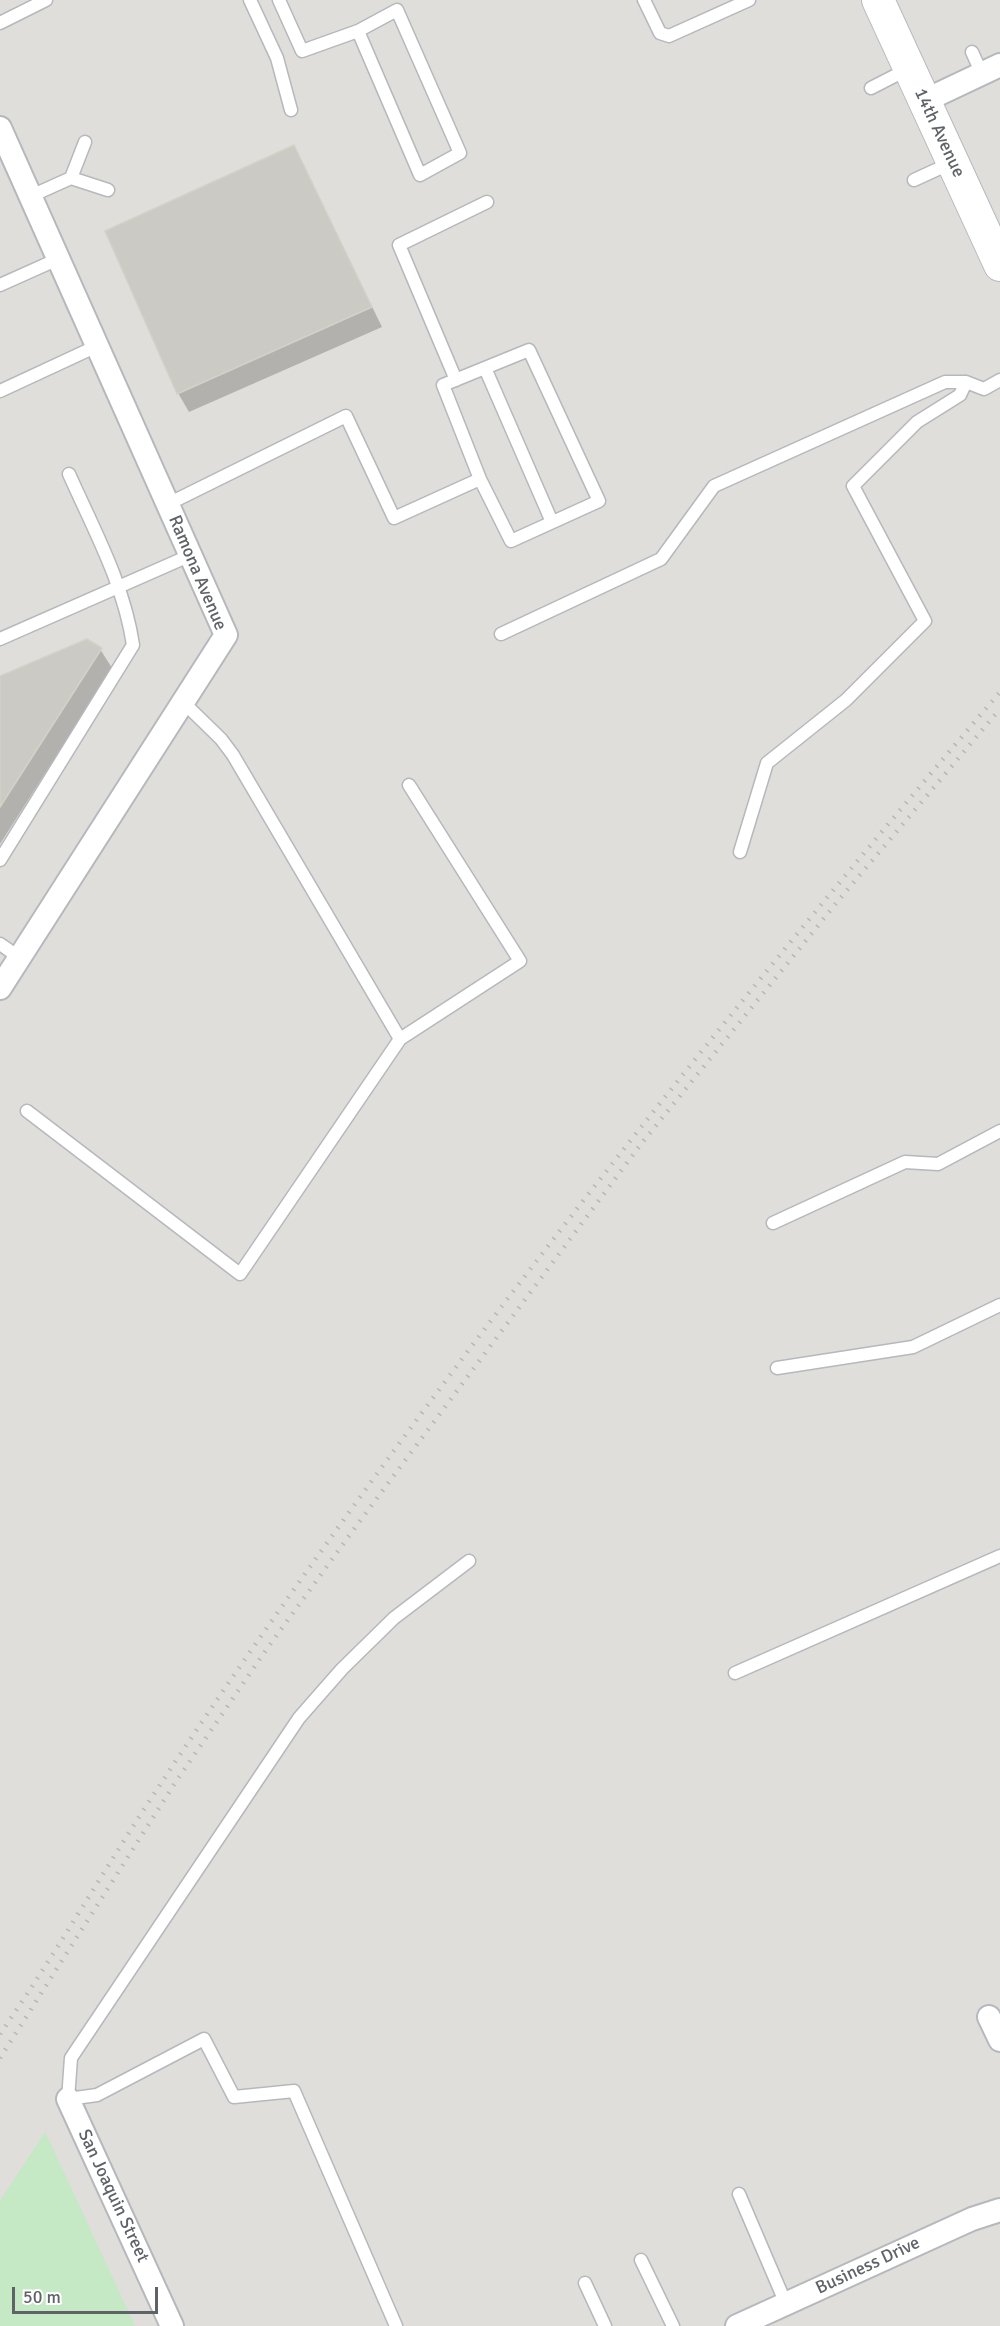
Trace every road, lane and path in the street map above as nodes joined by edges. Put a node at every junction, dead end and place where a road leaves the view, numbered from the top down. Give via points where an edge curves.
1 (46, 0) edge
2 (250, 0) edge
3 (279, 0) edge
4 (644, 0) edge
5 (749, 0) edge
6 (878, 0) edge
7 (0, 23) edge
8 (358, 31) junction
9 (904, 50) junction
10 (972, 52) dead end
11 (991, 70) edge
12 (871, 88) dead end
13 (924, 101) junction
14 (291, 110) dead end
15 (0, 128) edge
16 (86, 142) dead end
17 (5, 155) edge
18 (952, 162) junction
19 (71, 178) junction
20 (914, 180) dead end
21 (108, 190) dead end
22 (31, 196) junction
23 (488, 202) dead end
24 (58, 259) junction
25 (1000, 266) edge
26 (0, 285) edge
27 (98, 346) junction
28 (485, 368) junction
29 (456, 380) junction
30 (1000, 380) edge
31 (966, 381) junction
32 (0, 391) edge
33 (69, 474) dead end
34 (480, 479) junction
35 (168, 504) junction
36 (552, 522) junction
37 (190, 555) junction
38 (120, 586) junction
39 (501, 634) dead end
40 (0, 639) edge
41 (183, 702) junction
42 (409, 785) dead end
43 (740, 852) dead end
44 (0, 860) edge
45 (0, 944) edge
46 (20, 958) junction
47 (0, 988) edge
48 (400, 1039) junction
49 (27, 1111) dead end
50 (1000, 1131) edge
51 (773, 1223) dead end
52 (1000, 1305) edge
53 (777, 1368) dead end
54 (1000, 1556) edge
55 (469, 1561) dead end
56 (735, 1673) dead end
57 (989, 2017) dead end
58 (1000, 2040) edge
59 (68, 2099) junction
60 (739, 2194) dead end
61 (1000, 2210) edge
62 (641, 2260) dead end
63 (585, 2283) dead end
64 (786, 2304) junction
65 (172, 2326) edge
66 (396, 2326) edge
67 (605, 2326) edge
68 (673, 2326) edge
69 (737, 2326) edge

1 - 7 lane
2 - 14 lane via 277,58
3 - 8 lane via 302,51
4 - 5 lane via 660,33 669,36
6 - 9 main road, 14th Avenue
8 - 8 lane via 420,175 460,153 397,10
9 - 12 lane
9 - 13 main road, 14th Avenue
10 - 11 lane
11 - 13 street
13 - 18 main road, 14th Avenue
15 - 17 street, Ramona Avenue
16 - 19 lane
17 - 22 street, Ramona Avenue
18 - 20 lane
18 - 25 main road, 14th Avenue
19 - 21 lane
19 - 22 lane
22 - 24 street, Ramona Avenue
23 - 29 lane via 399,245
24 - 26 lane
24 - 27 street, Ramona Avenue
27 - 32 lane
27 - 35 street, Ramona Avenue
28 - 29 lane
28 - 36 lane
28 - 36 lane via 529,350 599,501
29 - 34 lane via 443,385
30 - 31 lane via 984,390
31 - 39 lane via 945,382 714,486 661,559
31 - 43 lane via 960,395 917,422 853,486 926,621 846,700 767,763
33 - 38 lane
34 - 35 lane via 394,518 346,416
34 - 36 lane via 512,541
35 - 37 street, Ramona Avenue
37 - 38 lane
37 - 41 street, Ramona Avenue via 226,635
38 - 40 lane
38 - 44 lane via 133,645
41 - 46 street, Ramona Avenue
41 - 48 lane via 233,755
42 - 48 lane via 520,961
45 - 46 lane
46 - 47 street, Ramona Avenue
48 - 49 lane via 240,1274
50 - 51 lane via 938,1164 905,1162
52 - 53 lane via 913,1347
54 - 56 lane
55 - 59 lane via 394,1618 299,1718 71,2058
57 - 58 street
59 - 65 street, San Joaquin Street
59 - 66 lane via 97,2095 204,2040 234,2097 294,2091
60 - 64 lane
61 - 64 street, Business Drive via 972,2219
62 - 68 lane
63 - 67 lane
64 - 69 street, Business Drive

